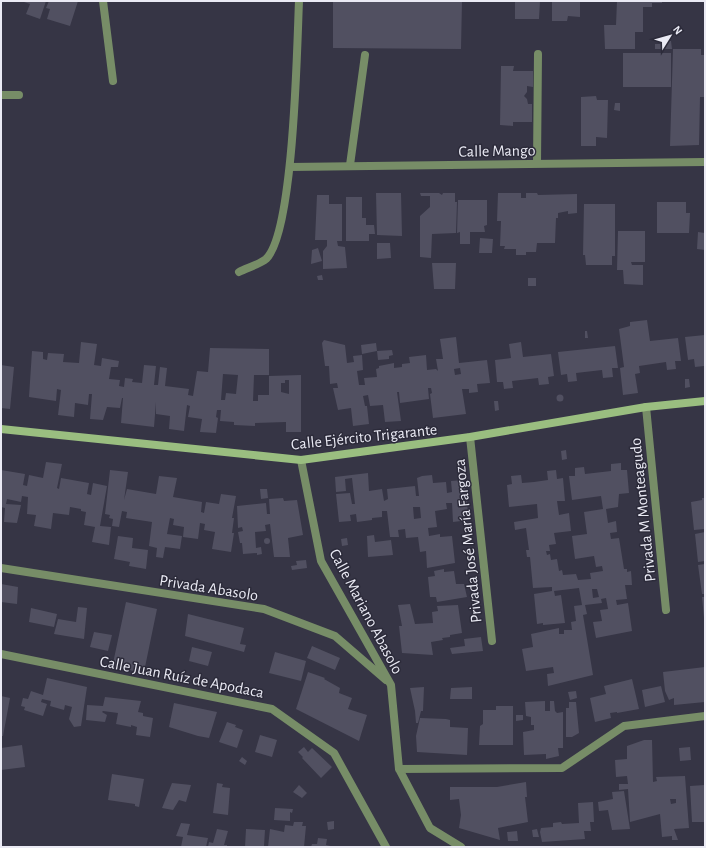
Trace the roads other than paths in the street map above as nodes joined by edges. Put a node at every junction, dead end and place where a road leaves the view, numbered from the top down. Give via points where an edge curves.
1 (103, 1) edge
2 (299, 1) edge
3 (538, 54) dead end
4 (366, 55) dead end
5 (113, 81) dead end
6 (1, 95) edge
7 (19, 95) dead end
8 (705, 162) edge
9 (537, 164) junction
10 (350, 165) junction
11 (290, 167) junction
12 (239, 272) dead end
13 (705, 401) edge
14 (646, 407) junction
15 (1, 429) edge
16 (470, 437) junction
17 (300, 460) junction
18 (1, 568) edge
19 (666, 610) dead end
20 (492, 641) dead end
21 (1, 654) edge
22 (391, 685) junction
23 (705, 716) edge
24 (399, 769) junction
25 (386, 847) edge
26 (461, 847) edge

1 - 5 street
2 - 11 street
3 - 9 street
4 - 10 street
6 - 7 street
8 - 9 street, Calle Mango
9 - 10 street, Calle Mango
10 - 11 street, Calle Mango
11 - 12 street via 276,243 266,259
13 - 14 main road, Calle Ejército Trigarante
14 - 16 main road, Calle Ejército Trigarante
14 - 19 street, Privada M Monteagudo
15 - 17 main road, Calle Ejército Trigarante
16 - 17 main road, Calle Ejército Trigarante
16 - 20 street, Privada José María Fargoza
17 - 22 street, Calle Mariano Abasolo via 321,561
18 - 22 street, Privada Abasolo via 264,609 335,636
21 - 25 street, Calle Juan Ruíz de Apodaca via 272,709 334,753
22 - 24 street, Calle Mariano Abasolo
23 - 24 street via 624,726 562,768
24 - 26 street, Calle Mariano Abasolo via 430,828

